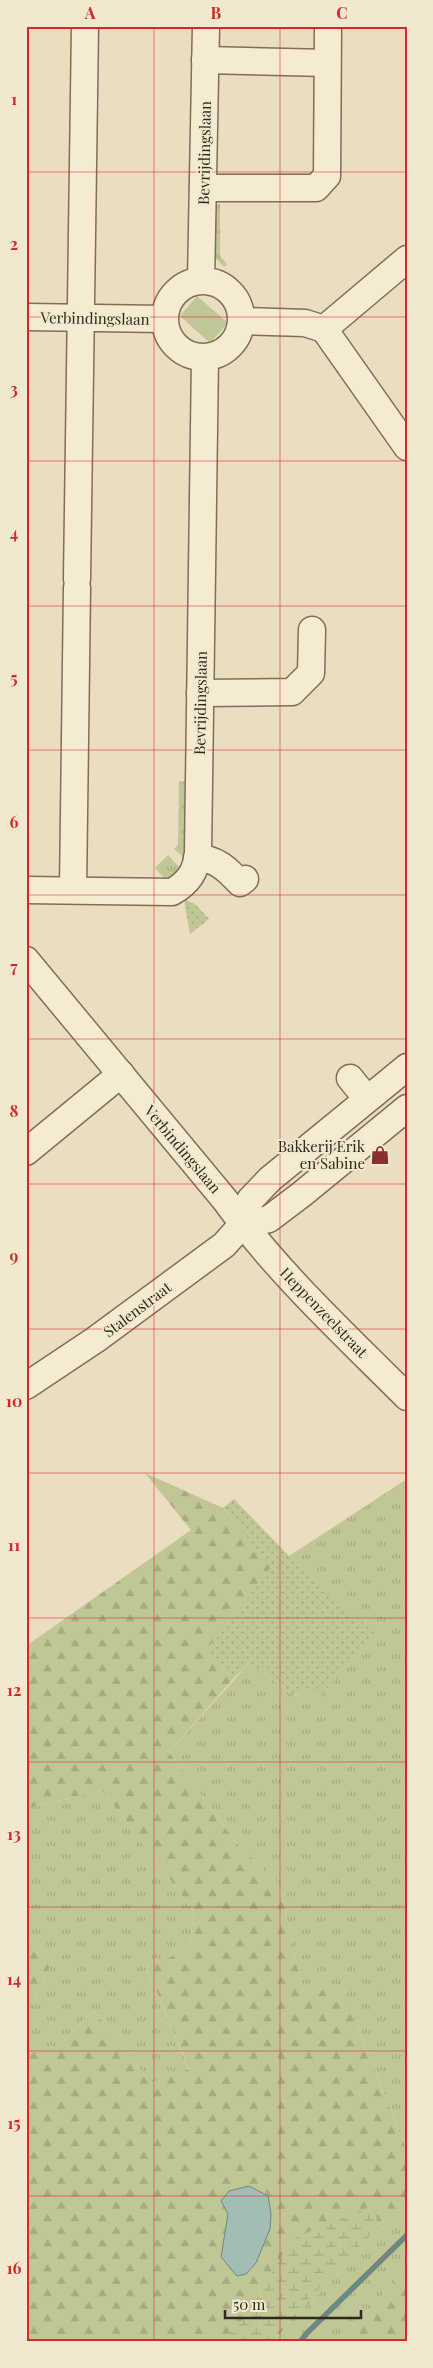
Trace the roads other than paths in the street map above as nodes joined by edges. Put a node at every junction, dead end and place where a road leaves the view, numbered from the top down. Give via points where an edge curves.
1 (85, 26) edge
2 (206, 26) edge
3 (328, 26) edge
4 (206, 60) junction
5 (327, 63) junction
6 (203, 188) junction
7 (407, 259) edge
8 (201, 280) junction
9 (26, 318) edge
10 (80, 318) junction
11 (164, 319) junction
12 (242, 321) junction
13 (324, 329) junction
14 (205, 358) junction
15 (407, 447) edge
16 (312, 630) dead end
17 (200, 693) junction
18 (197, 858) junction
19 (245, 879) dead end
20 (26, 890) edge
21 (73, 890) junction
22 (26, 960) edge
23 (407, 1067) edge
24 (121, 1074) junction
25 (350, 1078) dead end
26 (367, 1099) junction
27 (407, 1108) edge
28 (26, 1152) edge
29 (270, 1178) junction
30 (290, 1202) junction
31 (242, 1225) junction
32 (26, 1386) edge
33 (407, 1398) edge

1 - 10 street
2 - 4 street, Bevrijdingslaan
3 - 5 street
4 - 5 street
4 - 6 street, Bevrijdingslaan
5 - 6 street via 327,176 316,188
6 - 8 street, Bevrijdingslaan
7 - 13 street
8 - 11 street via 175,292 167,305
8 - 12 street via 217,283 231,292 239,306
9 - 10 street, Verbindingslaan
10 - 11 street, Verbindingslaan
10 - 21 street
11 - 14 street via 176,347 189,355
12 - 13 street via 305,323
12 - 14 street via 240,332 226,350
13 - 15 street
14 - 17 street, Bevrijdingslaan
16 - 17 street via 311,673 292,692
17 - 18 street, Bevrijdingslaan
18 - 19 street via 207,858 227,869 240,884
18 - 21 street, Bevrijdingslaan via 185,884 172,892
20 - 21 street, Bevrijdingslaan
22 - 24 street, Verbindingslaan
23 - 26 street, Stalenstraat
24 - 28 street
24 - 31 street, Verbindingslaan
25 - 26 street
26 - 29 street, Stalenstraat via 318,1127
27 - 30 street
29 - 30 street via 276,1196
29 - 31 street, Stalenstraat via 250,1200
30 - 31 street via 269,1219
31 - 32 street, Stalenstraat via 224,1245 95,1340
31 - 33 street, Heppenzeelstraat via 289,1278

